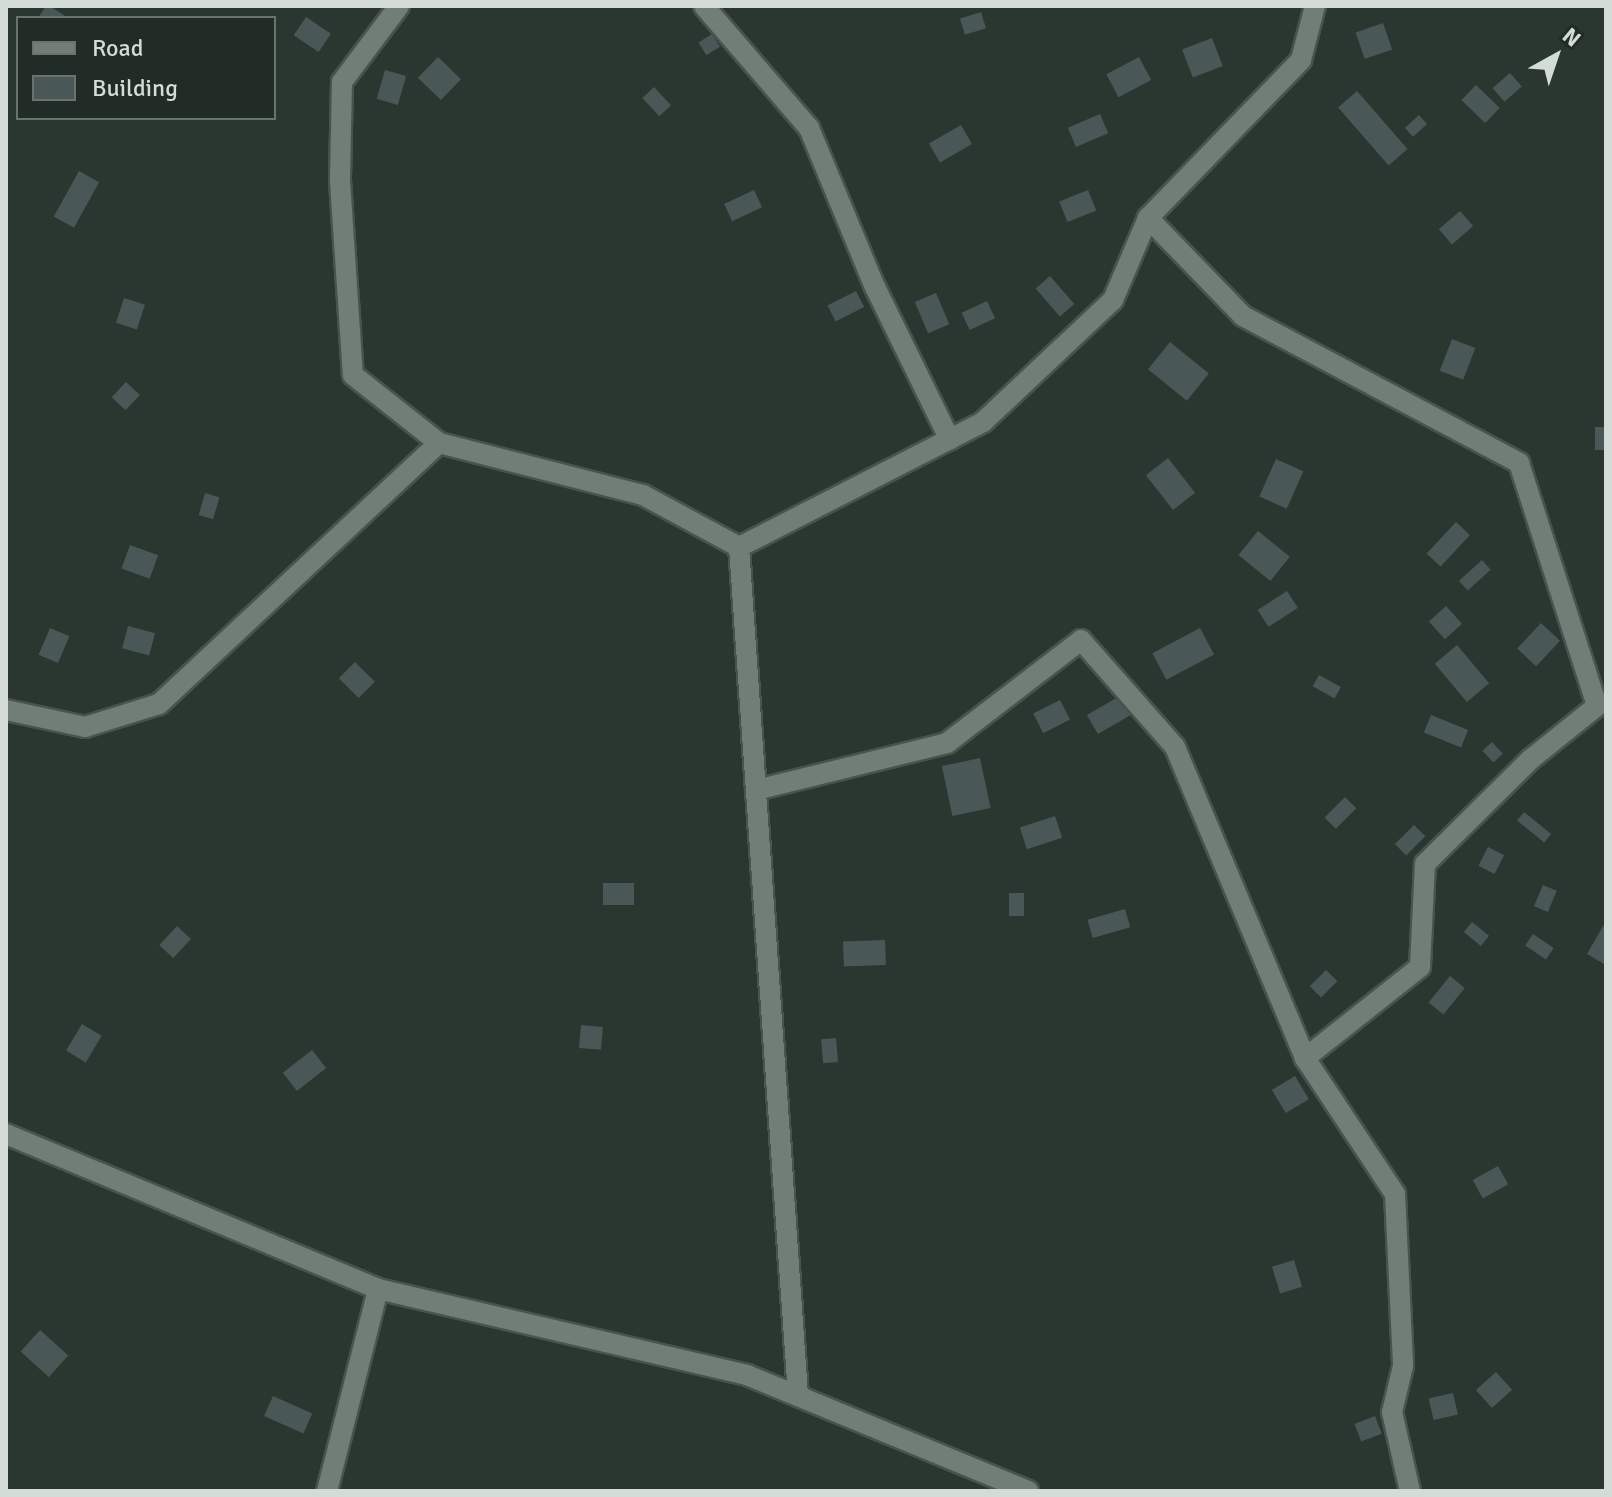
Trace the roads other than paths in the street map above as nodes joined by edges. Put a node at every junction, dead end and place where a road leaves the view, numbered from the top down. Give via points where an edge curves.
1 (399, 6) edge
2 (704, 6) edge
3 (1315, 6) edge
4 (1148, 218) junction
5 (950, 440) junction
6 (439, 443) junction
7 (739, 547) junction
8 (6, 710) edge
9 (756, 790) junction
10 (1305, 1058) junction
11 (6, 1134) edge
12 (378, 1289) junction
13 (798, 1396) junction
14 (327, 1491) edge
15 (1028, 1491) edge
16 (1410, 1491) edge

1 - 6 street via 342,82 340,181 353,375
2 - 5 street via 809,128 875,287
3 - 4 street via 1301,60
4 - 5 street via 1113,300 983,422
4 - 10 street via 1243,316 1519,463 1597,706 1531,759 1425,864 1420,967
5 - 7 street
6 - 7 street via 643,495
6 - 8 street via 159,704 85,727
7 - 9 street
9 - 10 street via 947,743 1081,640 1175,747
9 - 13 street
10 - 16 street via 1395,1194 1403,1366 1392,1412
11 - 12 street
12 - 13 street via 747,1375
12 - 14 street
13 - 15 street

